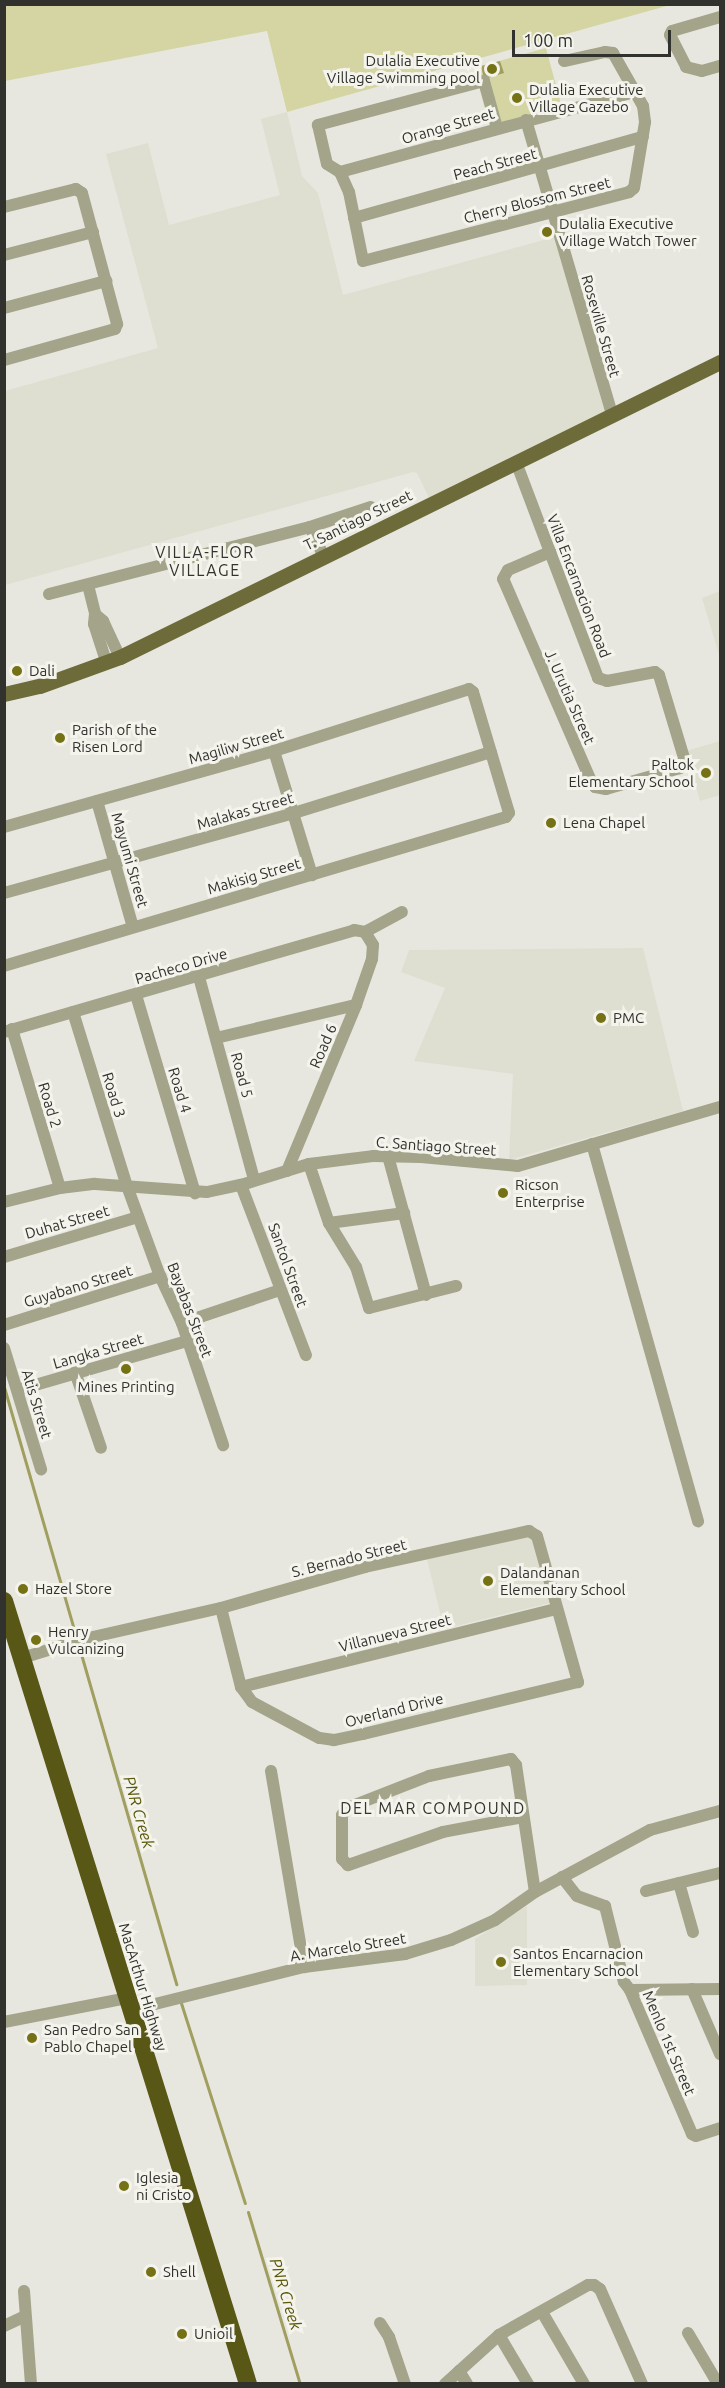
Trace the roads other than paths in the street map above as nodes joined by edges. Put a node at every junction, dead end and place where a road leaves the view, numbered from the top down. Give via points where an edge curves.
1 (720, 17) edge
2 (564, 61) dead end
3 (720, 66) edge
4 (634, 92) junction
5 (526, 120) junction
6 (497, 128) junction
7 (643, 137) junction
8 (540, 167) junction
9 (340, 172) junction
10 (4, 207) edge
11 (552, 211) junction
12 (354, 218) junction
13 (93, 232) junction
14 (4, 255) edge
15 (106, 281) junction
16 (4, 308) edge
17 (4, 360) edge
18 (720, 362) edge
19 (612, 414) junction
20 (516, 462) junction
21 (372, 507) dead end
22 (310, 527) junction
23 (550, 552) junction
24 (324, 557) junction
25 (88, 585) junction
26 (48, 594) dead end
27 (113, 660) junction
28 (4, 694) edge
29 (274, 751) junction
30 (491, 752) junction
31 (685, 761) joint
32 (97, 801) junction
33 (294, 813) junction
34 (4, 827) edge
35 (116, 862) junction
36 (312, 875) junction
37 (4, 893) edge
38 (402, 912) dead end
39 (133, 927) junction
40 (365, 932) junction
41 (4, 966) edge
42 (199, 977) junction
43 (135, 995) junction
44 (356, 1005) junction
45 (73, 1012) junction
46 (8, 1031) edge
47 (216, 1038) junction
48 (720, 1107) edge
49 (592, 1144) junction
50 (388, 1156) junction
51 (309, 1164) junction
52 (287, 1171) junction
53 (254, 1180) junction
54 (241, 1185) junction
55 (127, 1186) junction
56 (60, 1188) junction
57 (195, 1192) junction
58 (4, 1202) edge
59 (404, 1214) junction
60 (138, 1217) junction
61 (329, 1223) junction
62 (4, 1257) edge
63 (160, 1276) junction
64 (456, 1286) dead end
65 (280, 1290) junction
66 (426, 1295) junction
67 (182, 1323) junction
68 (4, 1325) edge
69 (187, 1341) junction
70 (4, 1348) edge
71 (306, 1355) dead end
72 (75, 1372) junction
73 (18, 1390) junction
74 (223, 1445) dead end
75 (101, 1448) dead end
76 (41, 1469) dead end
77 (698, 1521) dead end
78 (4, 1601) edge
79 (221, 1608) junction
80 (557, 1609) junction
81 (22, 1658) junction
82 (578, 1682) joint
83 (241, 1687) junction
84 (271, 1771) dead end
85 (720, 1811) edge
86 (522, 1817) junction
87 (720, 1873) edge
88 (562, 1877) junction
89 (679, 1883) junction
90 (646, 1891) dead end
91 (535, 1892) junction
92 (693, 1932) dead end
93 (304, 1967) junction
94 (692, 1989) junction
95 (720, 1989) edge
96 (630, 1990) junction
97 (129, 2004) junction
98 (4, 2022) edge
99 (720, 2054) edge
100 (720, 2128) edge
101 (24, 2291) dead end
102 (542, 2312) junction
103 (25, 2316) junction
104 (380, 2323) dead end
105 (4, 2326) edge
106 (688, 2333) dead end
107 (499, 2335) junction
108 (459, 2372) junction
109 (31, 2384) edge
110 (248, 2384) edge
111 (405, 2384) edge
112 (445, 2384) edge
113 (467, 2384) edge
114 (528, 2384) edge
115 (584, 2384) edge
116 (642, 2384) edge
117 (718, 2384) edge

1 - 3 street via 672,31 670,35 686,68 702,71
2 - 4 street, Cherry Blossom Street via 609,51
4 - 5 street, Orange Street
4 - 7 street, Cherry Blossom Street via 643,106
5 - 6 street, Orange Street
5 - 8 street, Roseville Street
6 - 9 street, Orange Street
6 - 9 street via 484,81 318,125 327,164
7 - 8 street, Peach Street
7 - 11 street, Cherry Blossom Street via 634,188
8 - 11 street, Roseville Street
8 - 12 street, Peach Street
9 - 12 street
10 - 13 street via 76,189 82,193
11 - 12 street, Cherry Blossom Street via 363,261
11 - 19 street, Roseville Street
13 - 14 street
13 - 15 street
15 - 16 street
15 - 17 street via 115,329
18 - 19 main road, T. Santiago Street
19 - 20 main road, T. Santiago Street
20 - 23 street, Villa Encarnacion Road
20 - 24 main road, T. Santiago Street
21 - 22 street
22 - 24 street
22 - 25 street
23 - 31 street, Villa Encarnacion Road via 598,678 607,681 655,672 659,675
23 - 31 street, J. Urutia Street via 508,570 503,579 595,787 606,789 680,768
24 - 27 main road, T. Santiago Street
25 - 26 street
25 - 27 street via 94,624
27 - 28 main road, T. Santiago Street via 40,686
29 - 30 street, Magiliw Street via 469,689
29 - 32 street, Magiliw Street
29 - 33 street
30 - 33 street, Malakas Street
30 - 36 street, Makisig Street via 509,813 506,817
32 - 34 street, Magiliw Street
32 - 35 street, Mayumi Street
33 - 35 street, Malakas Street
33 - 36 street
35 - 37 street, Malakas Street
35 - 39 street, Mayumi Street
36 - 39 street, Makisig Street
38 - 40 street
39 - 41 street, Makisig Street
40 - 42 street, Pacheco Drive via 354,930
40 - 44 street, Road 6 via 372,945 372,959
42 - 43 street, Pacheco Drive
42 - 47 street, Road 5
43 - 45 street, Pacheco Drive
43 - 57 street, Road 4
44 - 47 street
44 - 52 street, Road 6
45 - 46 street, Pacheco Drive
45 - 55 street, Road 3
46 - 56 street, Road 2
47 - 53 street, Road 5
48 - 49 street, C. Santiago Street
49 - 50 street, C. Santiago Street via 518,1166
49 - 77 street
50 - 51 street, C. Santiago Street
50 - 59 street
51 - 52 street, C. Santiago Street
51 - 61 street
52 - 53 street, C. Santiago Street
53 - 54 street, C. Santiago Street
54 - 57 street, C. Santiago Street
54 - 65 street, Santol Street
55 - 56 street, C. Santiago Street
55 - 57 street, C. Santiago Street
55 - 60 street, Bayabas Street
56 - 58 street, C. Santiago Street
59 - 61 street
59 - 66 street
60 - 62 street, Duhat Street
60 - 63 street, Bayabas Street
61 - 66 street via 356,1267 369,1308
63 - 67 street, Bayabas Street
63 - 68 street, Guyabano Street
64 - 66 street
65 - 67 street
65 - 71 street, Santol Street
67 - 69 street, Bayabas Street
69 - 72 street, Langka Street
69 - 74 street, Bayabas Street
70 - 73 street, Atis Street
72 - 73 street, Langka Street
72 - 75 street
73 - 76 street, Atis Street
78 - 81 highway, MacArthur Highway
79 - 80 street, S. Bernado Street via 365,1568 529,1530 537,1536
79 - 81 street, S. Bernado Street via 84,1639
79 - 83 street
80 - 82 street, S. Bernado Street
80 - 83 street, Villanueva Street
81 - 97 highway, MacArthur Highway
82 - 83 street, Overland Drive via 334,1740 319,1738 277,1718 252,1702
84 - 93 street
85 - 88 street, A. Marcelo Street via 650,1830
86 - 86 street via 516,1765 511,1759 429,1776 347,1808 342,1815 342,1859 348,1865 443,1832
86 - 91 street
87 - 89 street
88 - 91 street, A. Marcelo Street
88 - 96 street, Menlo 1st Street via 578,1896 605,1906 621,1972
89 - 90 street
89 - 92 street
91 - 93 street, A. Marcelo Street via 495,1920 451,1940 405,1954
93 - 97 street, A. Marcelo Street
94 - 95 street
94 - 96 street
94 - 99 street
96 - 100 street, Menlo 1st Street via 692,2134
97 - 98 street, A. Marcelo Street
97 - 110 highway, MacArthur Highway
101 - 103 street
102 - 107 street
102 - 115 street
102 - 116 street via 588,2285 600,2289
103 - 105 street
103 - 109 street
104 - 111 street via 389,2337
106 - 117 street
107 - 108 street
107 - 114 street
108 - 112 street
108 - 113 street

